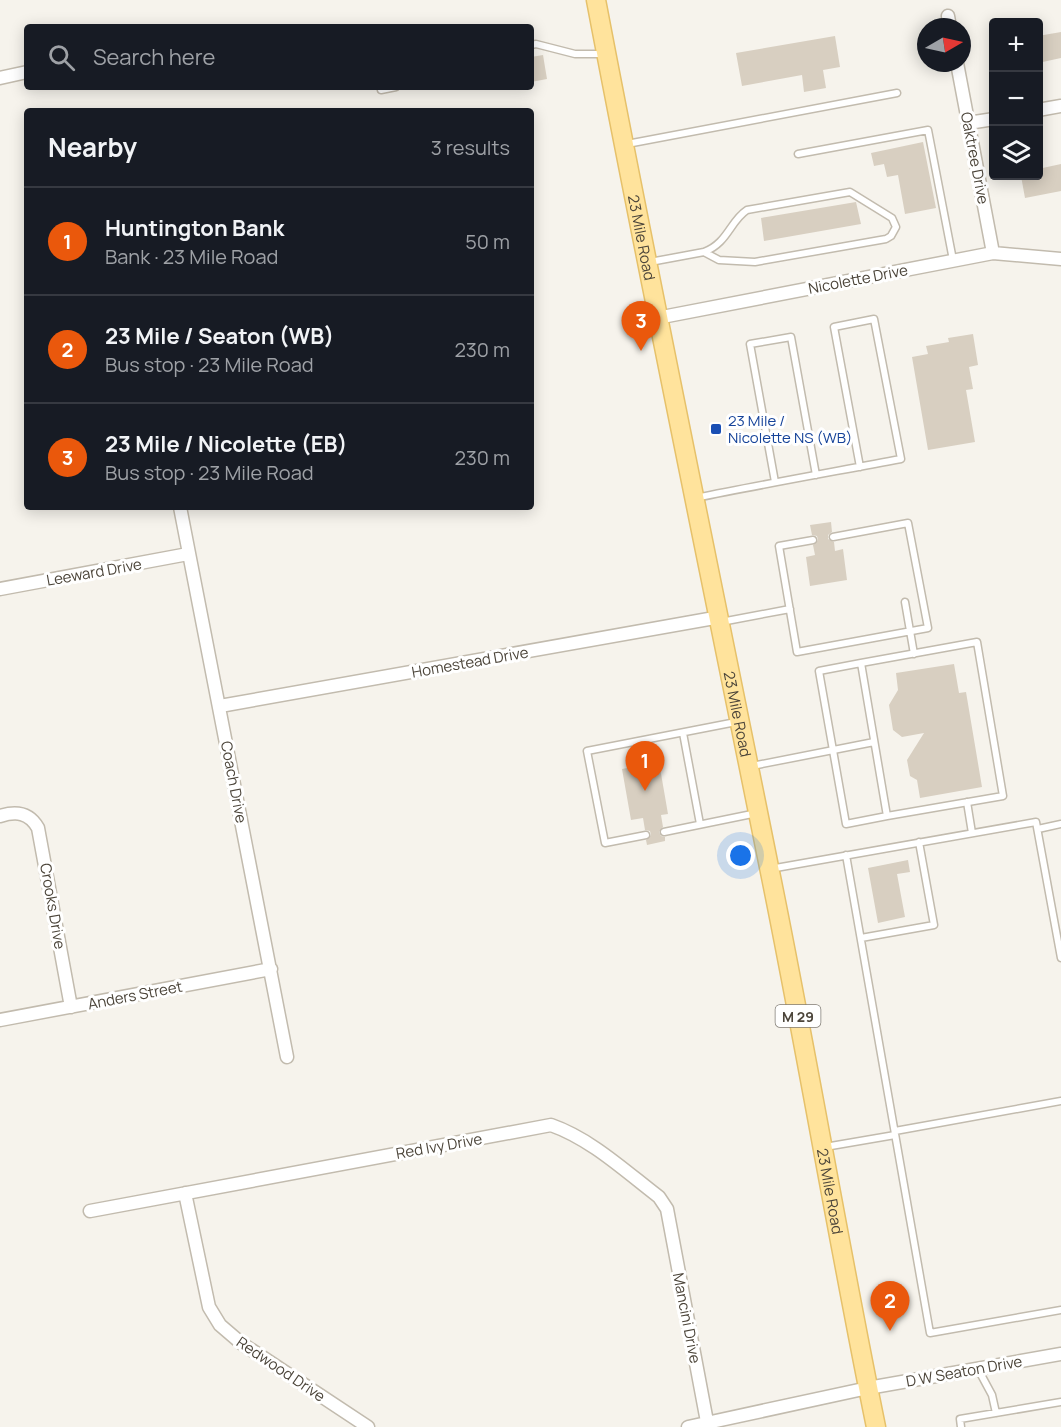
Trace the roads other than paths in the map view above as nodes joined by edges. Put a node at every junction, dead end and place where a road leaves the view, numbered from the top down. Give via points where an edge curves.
1 (596, 0) edge
2 (534, 44) edge
3 (606, 54) junction
4 (959, 72) edge
5 (24, 73) edge
6 (0, 78) edge
7 (897, 93) dead end
8 (1061, 106) edge
9 (1043, 109) edge
10 (989, 120) edge
11 (969, 123) junction
12 (623, 144) junction
13 (798, 154) dead end
14 (704, 252) junction
15 (993, 253) junction
16 (1061, 259) edge
17 (953, 260) junction
18 (646, 262) junction
19 (657, 318) junction
20 (860, 466) junction
21 (816, 475) junction
22 (775, 482) junction
23 (694, 498) junction
24 (181, 510) edge
25 (833, 537) dead end
26 (813, 540) dead end
27 (188, 554) junction
28 (0, 589) edge
29 (905, 602) dead end
30 (790, 609) junction
31 (720, 620) junction
32 (910, 631) junction
33 (914, 654) junction
34 (861, 663) junction
35 (220, 706) junction
36 (740, 722) junction
37 (682, 733) junction
38 (874, 742) junction
39 (834, 750) junction
40 (748, 766) junction
41 (967, 802) junction
42 (758, 813) junction
43 (0, 816) edge
44 (887, 816) junction
45 (700, 824) junction
46 (1061, 825) edge
47 (1038, 829) junction
48 (664, 832) dead end
49 (972, 833) junction
50 (646, 835) dead end
51 (919, 842) junction
52 (846, 855) junction
53 (770, 869) junction
54 (861, 938) junction
55 (1061, 958) edge
56 (271, 969) junction
57 (71, 1007) junction
58 (0, 1020) edge
59 (287, 1057) dead end
60 (1061, 1101) edge
61 (895, 1133) junction
62 (823, 1147) junction
63 (185, 1193) junction
64 (666, 1209) joint
65 (90, 1211) dead end
66 (1061, 1310) edge
67 (1061, 1354) edge
68 (978, 1368) junction
69 (868, 1388) junction
70 (1061, 1402) edge
71 (996, 1413) junction
72 (708, 1425) edge
73 (368, 1427) edge
74 (688, 1427) edge
75 (876, 1427) edge
76 (961, 1427) edge

1 - 3 main road, 23 Mile Road / M 29
2 - 3 lane via 575,54
3 - 12 main road, 23 Mile Road / M 29
4 - 11 street, Oaktree Drive
5 - 6 street
7 - 12 lane
8 - 9 street
10 - 11 street
11 - 15 street, Oaktree Drive
12 - 18 main road, 23 Mile Road / M 29
13 - 17 lane via 928,130
14 - 14 lane via 719,260 755,262 886,239 896,227 892,218 850,192 747,210 717,245
14 - 18 lane
15 - 16 street, Nicolette Drive
15 - 17 street, Nicolette Drive
17 - 19 street, Nicolette Drive
18 - 19 main road, 23 Mile Road / M 29
19 - 23 main road, 23 Mile Road / M 29
20 - 20 lane via 901,459 874,319 834,327
20 - 21 lane
21 - 22 lane
21 - 22 lane via 791,337 750,344
22 - 23 lane
23 - 31 main road, 23 Mile Road / M 29
24 - 27 street, Coach Drive
25 - 32 lane via 908,523 928,628
26 - 30 lane via 779,546
27 - 28 street, Leeward Drive
27 - 35 street, Coach Drive
29 - 32 lane
30 - 31 lane
30 - 32 lane via 797,652
31 - 35 street, Homestead Drive
31 - 36 main road, 23 Mile Road / M 29
32 - 33 lane
33 - 34 lane
33 - 41 lane via 977,642 1003,796
34 - 38 lane
34 - 39 lane via 819,671
35 - 56 street, Coach Drive
36 - 37 lane
36 - 40 main road, 23 Mile Road / M 29
37 - 45 lane
37 - 50 lane via 587,751 605,843
38 - 39 lane
38 - 44 lane
39 - 40 lane
39 - 44 lane via 846,824
40 - 42 main road, 23 Mile Road / M 29
41 - 44 lane
41 - 49 lane
42 - 45 lane
42 - 53 main road, 23 Mile Road / M 29
43 - 57 street, Crooks Drive via 22,814 32,819 40,833
45 - 48 lane
46 - 47 lane
47 - 49 lane via 1036,822
47 - 55 lane
49 - 51 lane
51 - 52 lane
51 - 54 lane via 934,925
52 - 53 lane
52 - 54 lane
53 - 62 main road, 23 Mile Road / M 29
54 - 61 lane
56 - 57 street, Anders Street
56 - 59 street, Coach Drive
57 - 58 street, Anders Street
60 - 61 lane
61 - 62 lane
61 - 66 lane via 930,1333
62 - 69 main road, 23 Mile Road / M 29
63 - 64 street, Red Ivy Drive via 551,1125 589,1144 659,1197
63 - 65 street, Red Ivy Drive
63 - 73 street, Redwood Drive via 209,1307 220,1325
64 - 72 street, Mancini Drive
67 - 68 street, D W Seaton Drive
68 - 69 street, D W Seaton Drive
68 - 71 lane
69 - 72 street
69 - 75 main road, 23 Mile Road / M 29
70 - 71 lane
71 - 76 lane via 960,1419
72 - 74 street

